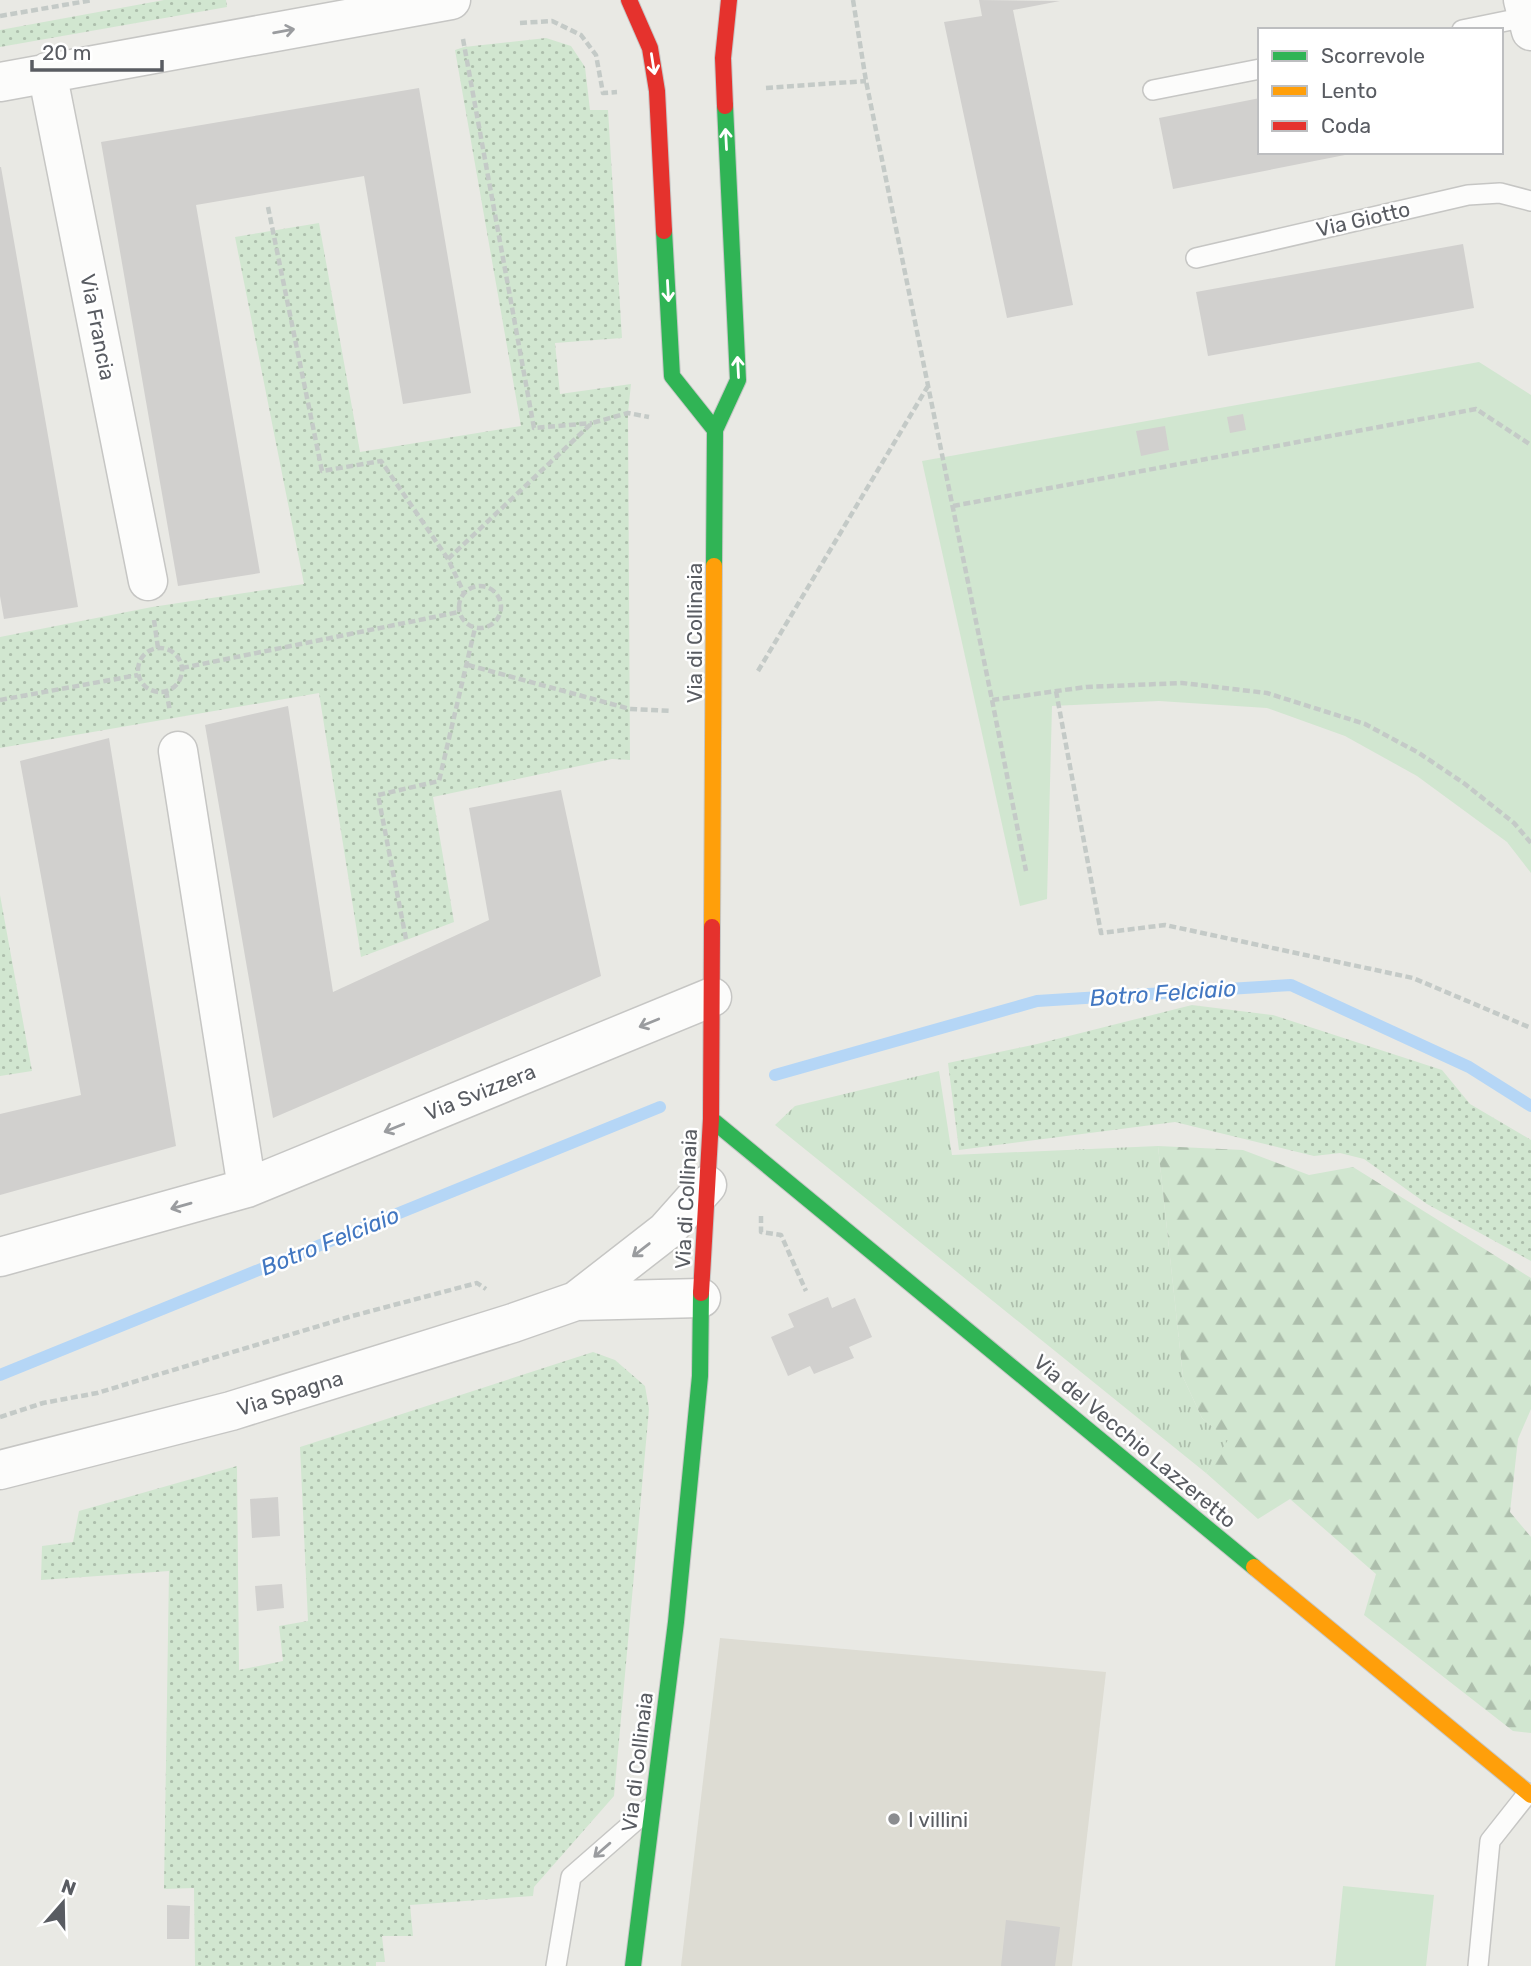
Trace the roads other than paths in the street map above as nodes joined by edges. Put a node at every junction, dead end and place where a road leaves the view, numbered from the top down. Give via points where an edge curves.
1 (451, 0) edge
2 (629, 0) edge
3 (729, 0) edge
4 (1528, 16) edge
5 (1471, 28) edge
6 (1258, 69) edge
7 (47, 72) junction
8 (0, 82) edge
9 (1153, 90) dead end
10 (1531, 201) edge
11 (1196, 258) dead end
12 (715, 430) junction
13 (150, 594) road end
14 (174, 734) road end
15 (712, 997) junction
16 (711, 1119) junction
17 (707, 1185) junction
18 (247, 1188) junction
19 (0, 1257) edge
20 (701, 1298) junction
21 (576, 1301) junction
22 (0, 1471) edge
23 (1530, 1794) edge
24 (653, 1805) junction
25 (556, 1966) edge
26 (633, 1966) edge
27 (1478, 1966) edge

7 -> 1 street
2 -> 12 street via 650,48 657,92 672,376
12 -> 3 street, Via di Collinaia via 738,380 723,80
4 - 5 lane
6 - 9 lane
7 - 8 street
7 - 13 street, Via Francia
10 - 11 lane, Via Giotto via 1500,193 1468,195
12 - 15 street, Via di Collinaia
14 - 18 street
15 - 16 street, Via di Collinaia
15 -> 18 street, Via Svizzera
16 - 17 street, Via di Collinaia
16 - 23 street, Via del Vecchio Lazzeretto
17 - 20 street, Via di Collinaia
17 -> 21 street, Via Spagna via 666,1231
18 -> 19 street, Via Svizzera
20 - 21 street, Via Spagna
20 - 24 street, Via di Collinaia via 700,1377
21 - 22 street, Via Spagna via 231,1411
23 - 27 lane via 1490,1841
24 -> 25 lane via 570,1877
24 - 26 street, Via di Collinaia

